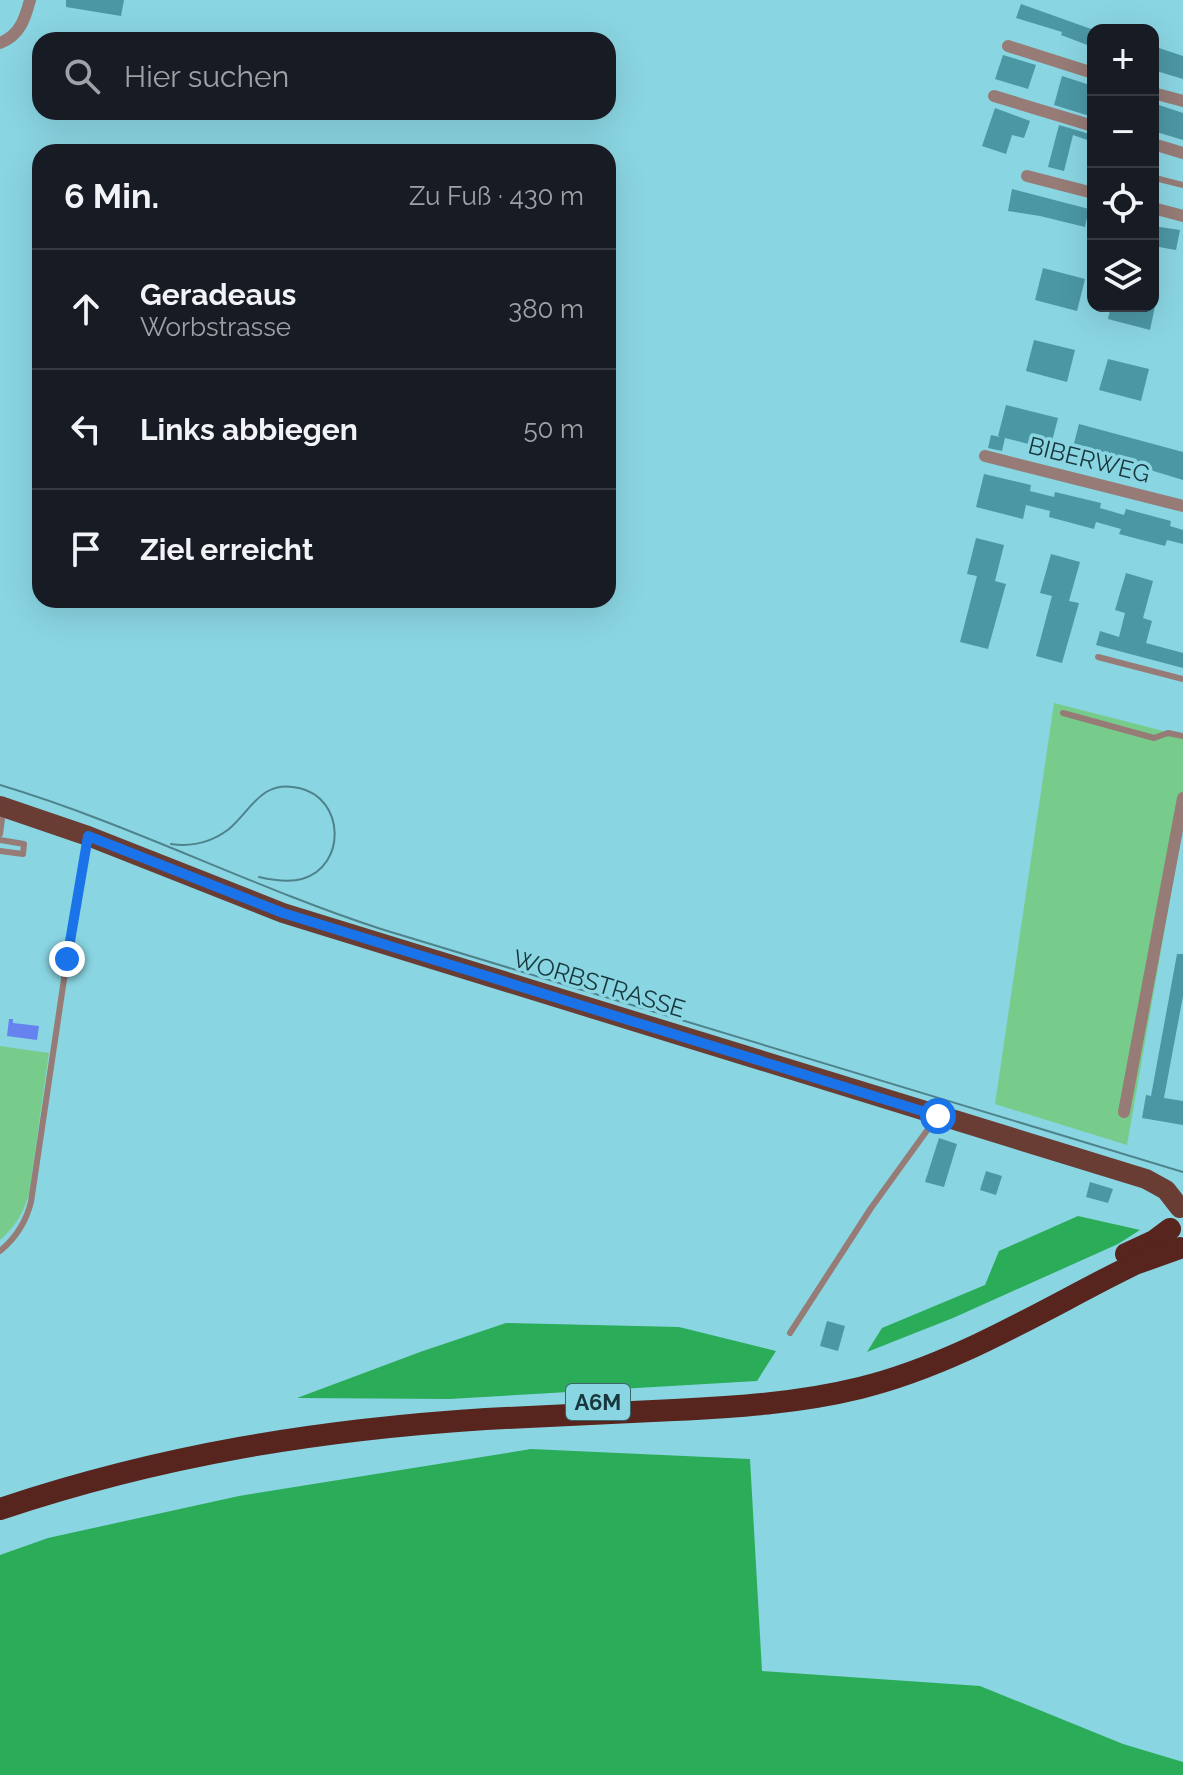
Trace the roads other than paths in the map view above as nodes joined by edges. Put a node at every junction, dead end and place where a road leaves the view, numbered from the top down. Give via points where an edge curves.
1 (30, 0) edge
2 (0, 43) edge
3 (1008, 46) dead end
4 (1087, 71) edge
5 (1159, 95) edge
6 (994, 96) dead end
7 (1183, 101) edge
8 (1087, 124) edge
9 (1159, 146) edge
10 (1183, 153) edge
11 (1027, 176) dead end
12 (1159, 179) dead end
13 (1183, 185) edge
14 (1087, 191) edge
15 (1159, 210) edge
16 (1183, 216) edge
17 (985, 456) dead end
18 (1183, 506) edge
19 (1098, 657) dead end
20 (1183, 679) edge
21 (1063, 713) dead end
22 (1183, 736) edge
23 (1183, 798) edge
24 (2, 807) edge
25 (88, 836) junction
26 (0, 837) edge
27 (0, 851) edge
28 (1124, 1112) dead end
29 (938, 1116) junction
30 (1182, 1207) edge
31 (1178, 1242) edge
32 (0, 1251) edge
33 (790, 1333) dead end
34 (0, 1497) edge
35 (0, 1509) edge

1 - 2 street via 21,26
3 - 4 street
5 - 7 street
6 - 8 street
9 - 10 street
11 - 14 street
12 - 13 lane
15 - 16 street
17 - 18 street, BIBERWEG
19 - 20 lane
21 - 22 lane via 1154,738 1168,733
23 - 28 street
24 - 25 main road, WORBSTRASSE
24 - 26 lane
25 - 29 main road, WORBSTRASSE via 283,913
25 - 32 lane via 31,1202 23,1225
26 - 27 lane via 24,844 23,854
29 - 30 main road, WORBSTRASSE via 1146,1179
29 - 33 lane
30 - 31 main road via 1173,1217
31 - 34 highway, A6M via 1154,1241 925,1356 810,1387 319,1422 167,1449
31 - 35 highway, A6M via 929,1366 836,1393 722,1408 306,1436 170,1461

